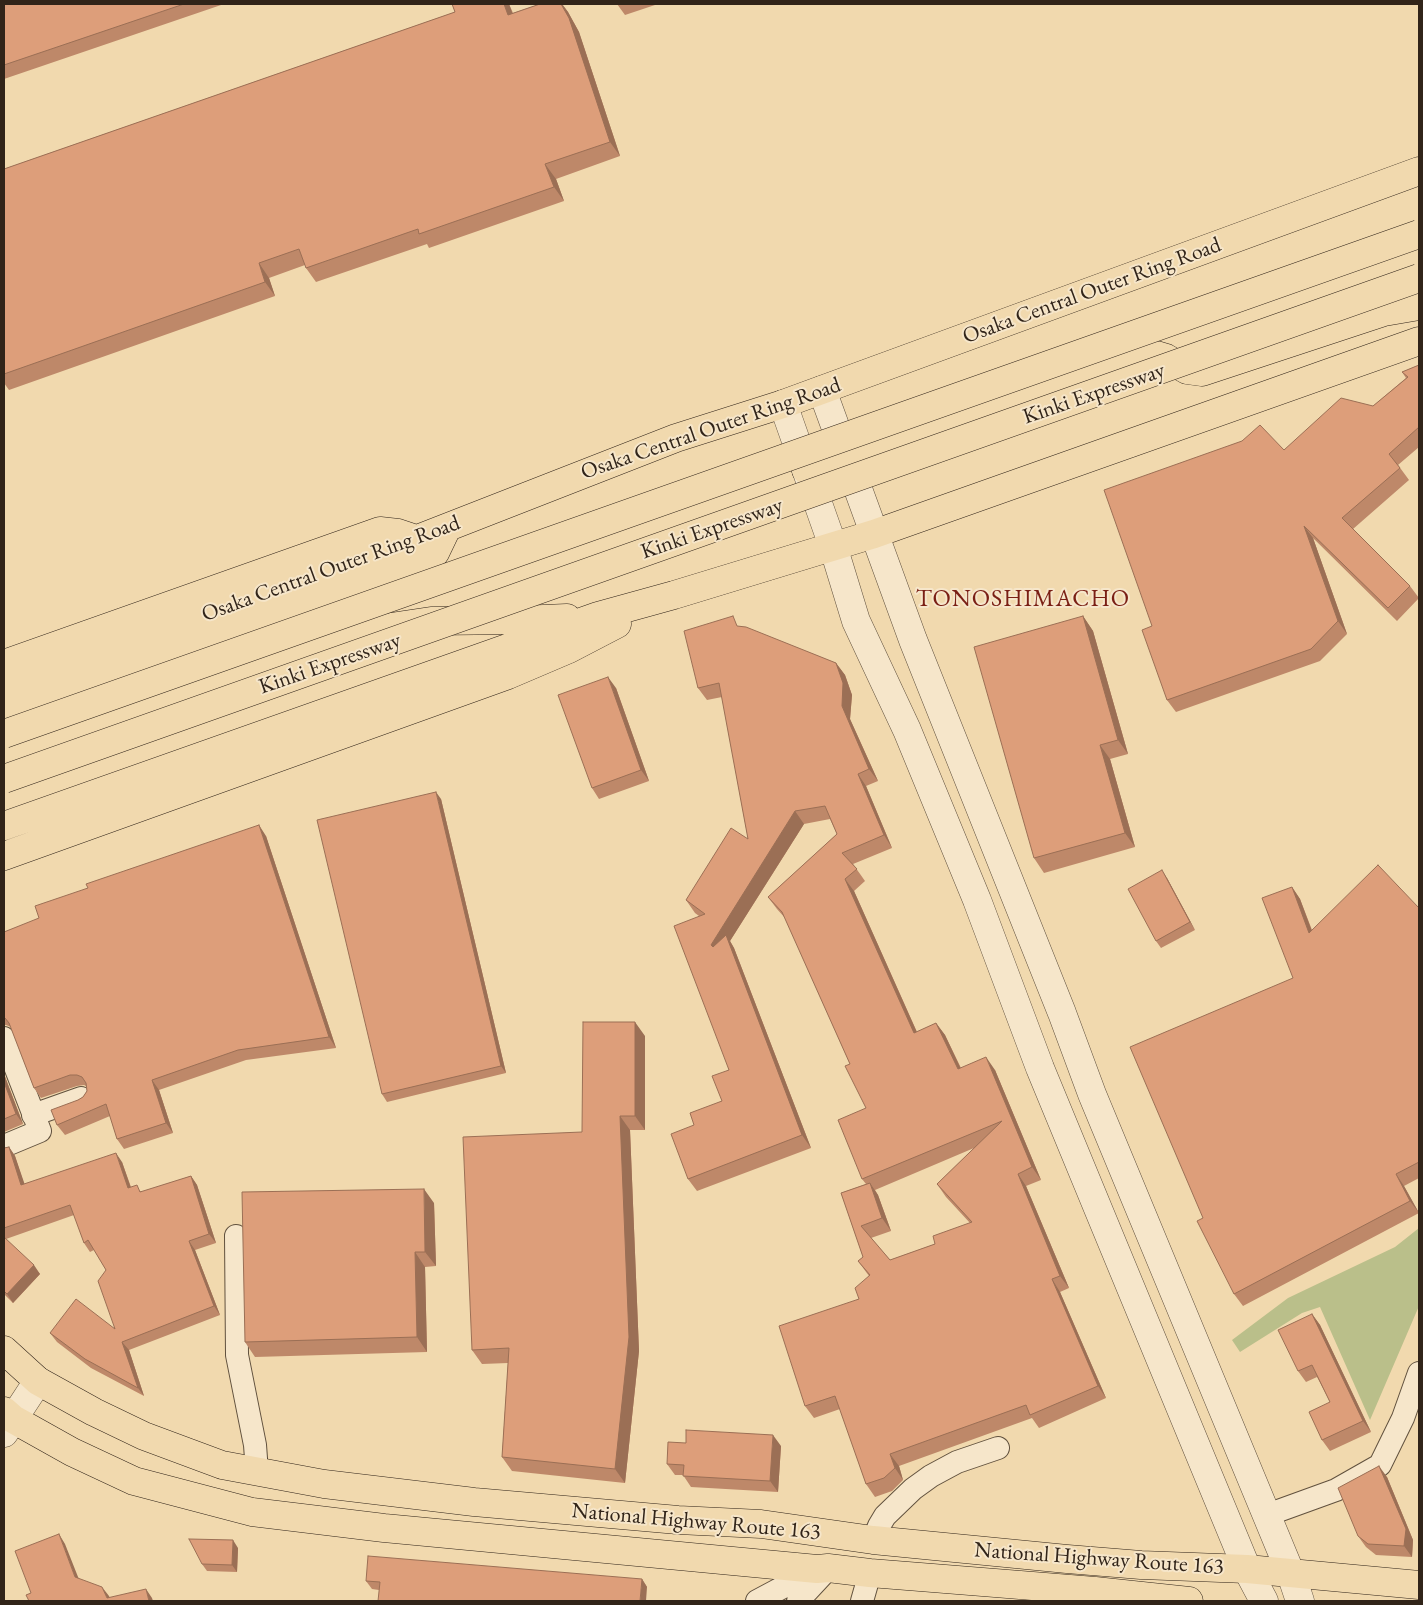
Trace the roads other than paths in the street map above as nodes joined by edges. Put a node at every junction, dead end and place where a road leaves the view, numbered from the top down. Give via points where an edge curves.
1 (1419, 171) edge
2 (1419, 234) edge
3 (1419, 278) edge
4 (1419, 306) edge
5 (1419, 341) edge
6 (822, 390) junction
7 (783, 404) junction
8 (846, 457) junction
9 (806, 470) junction
10 (448, 528) junction
11 (874, 534) junction
12 (416, 539) junction
13 (833, 546) junction
14 (674, 595) junction
15 (598, 616) junction
16 (4, 664) edge
17 (4, 688) edge
18 (4, 714) edge
19 (4, 734) edge
20 (4, 756) edge
21 (4, 779) edge
22 (7, 825) edge
23 (4, 856) edge
24 (4, 1038) edge
25 (81, 1098) edge
26 (33, 1115) junction
27 (4, 1146) edge
28 (236, 1236) dead end
29 (4, 1350) edge
30 (1419, 1373) edge
31 (38, 1381) junction
32 (7, 1421) edge
33 (998, 1448) dead end
34 (257, 1472) junction
35 (1267, 1516) junction
36 (874, 1540) junction
37 (823, 1568) junction
38 (1247, 1569) junction
39 (870, 1573) junction
40 (1291, 1574) junction
41 (1419, 1586) edge
42 (1097, 1596) edge
43 (757, 1601) edge
44 (798, 1601) edge
45 (862, 1601) edge
46 (1189, 1601) edge
47 (1264, 1601) edge
48 (1300, 1601) edge

1 - 6 main road, Osaka Central Outer Ring Road
2 - 19 main road, Kinki Expressway, bridge
3 - 21 main road, Kinki Expressway, bridge
4 - 8 main road via 1384,312 1202,372 1187,370 1156,355 1126,359
5 - 11 main road
6 - 7 main road, Osaka Central Outer Ring Road
6 - 8 street
7 - 9 street
7 - 10 main road, Osaka Central Outer Ring Road via 676,438
8 - 9 main road
8 - 11 street
9 - 13 street
10 - 12 main road, Osaka Central Outer Ring Road
10 - 18 main road via 436,553 409,568
11 - 13 main road
11 - 35 street via 1092,1094
12 - 16 main road via 380,532
12 - 17 main road, Osaka Central Outer Ring Road
13 - 14 main road
13 - 38 street via 856,621 907,730 1044,1077
14 - 15 main road
14 - 23 main road via 569,649 508,675
15 - 20 main road via 430,621 384,628 338,639
15 - 22 main road
24 - 26 street
25 - 26 street
26 - 27 street via 40,1130
28 - 34 street via 237,1355 255,1445
29 - 31 main road, National Highway Route 163
30 - 35 street via 1403,1418 1380,1465 1336,1490
31 - 32 street
31 - 34 main road, National Highway Route 163 via 144,1436 222,1465
32 - 37 main road, National Highway Route 163 via 134,1481 252,1512 384,1528
33 - 36 street via 957,1462 931,1476 885,1516
34 - 36 main road, National Highway Route 163 via 324,1484 474,1502 761,1524
35 - 40 street
36 - 38 main road, National Highway Route 163 via 1141,1565
37 - 39 main road, National Highway Route 163
37 - 43 street
37 - 44 street
38 - 40 main road, National Highway Route 163
38 - 47 street
39 - 42 main road, National Highway Route 163
39 - 45 street
40 - 41 main road, National Highway Route 163
40 - 48 street
42 - 46 main road, National Highway Route 163

